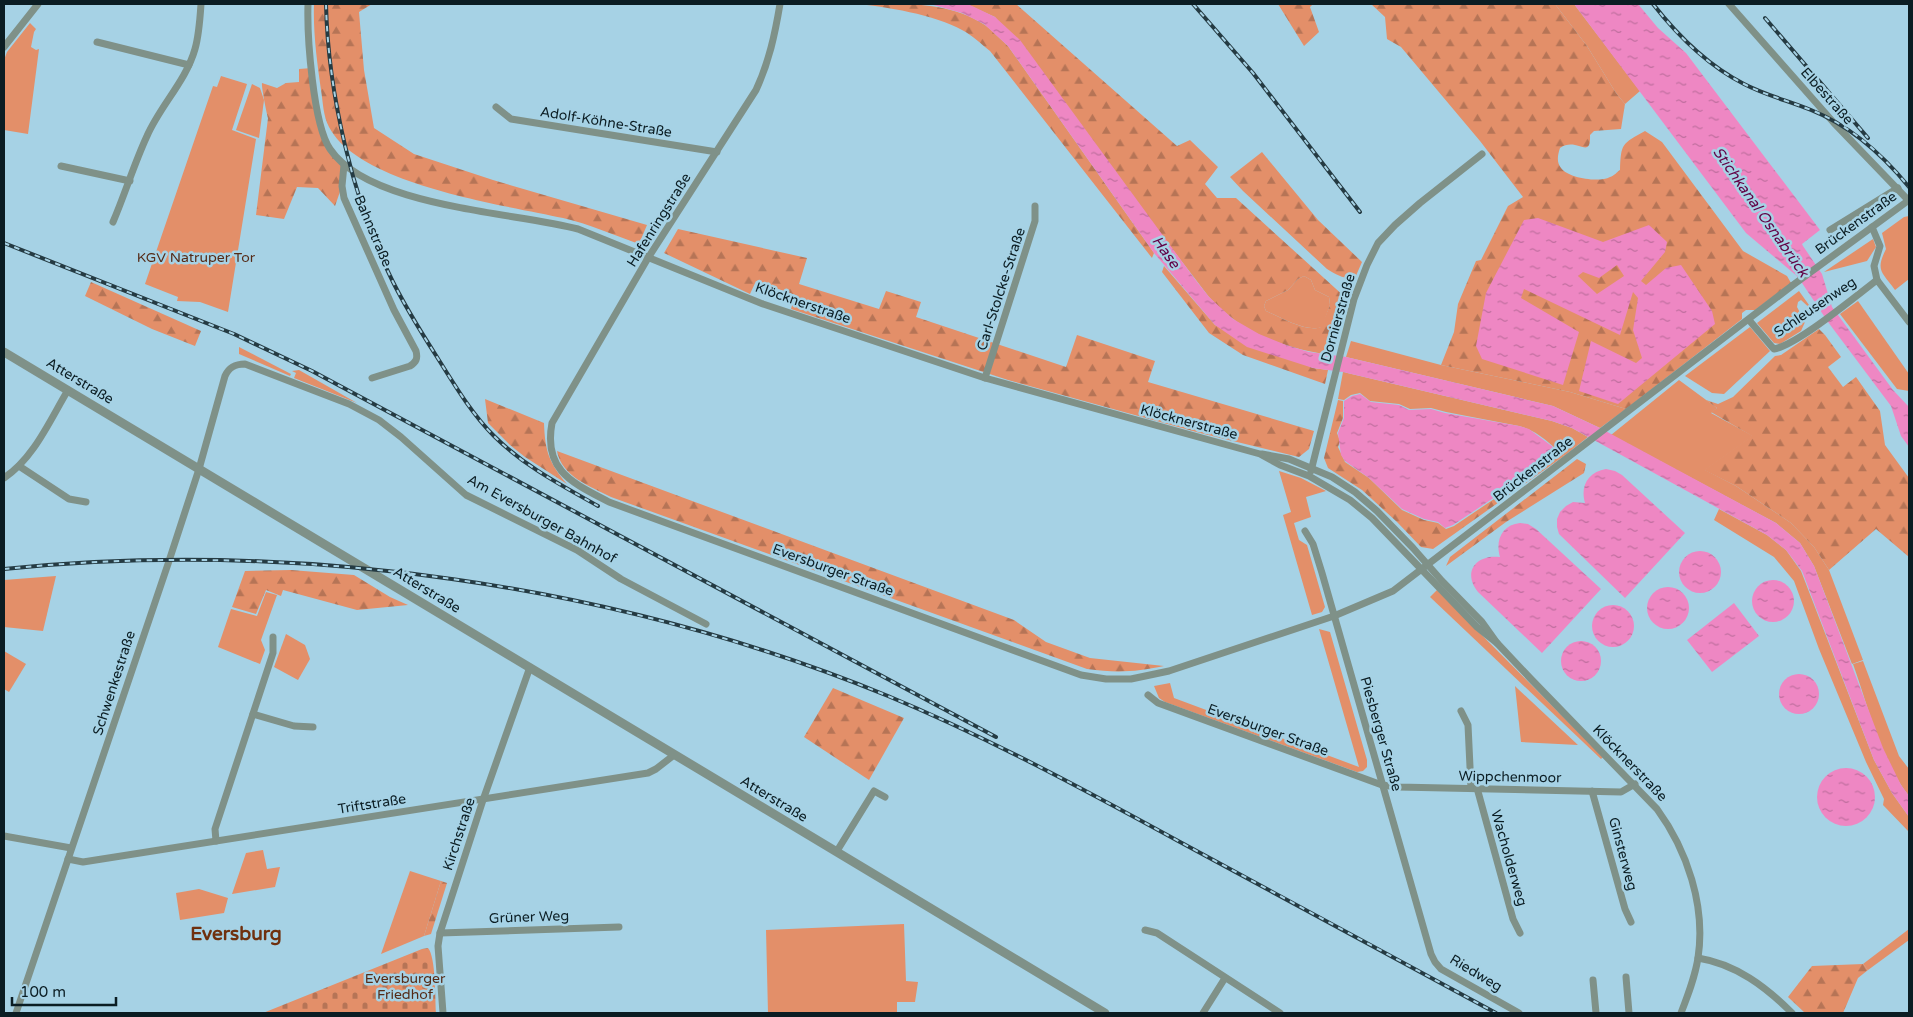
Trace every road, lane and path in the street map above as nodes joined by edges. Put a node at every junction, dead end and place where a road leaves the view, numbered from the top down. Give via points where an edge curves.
1 (38, 4) edge
2 (201, 4) edge
3 (308, 4) edge
4 (780, 4) edge
5 (1729, 4) edge
6 (5, 41) edge
7 (97, 42) dead end
8 (189, 65) junction
9 (496, 108) dead end
10 (717, 152) junction
11 (1482, 154) dead end
12 (344, 165) junction
13 (61, 166) dead end
14 (130, 181) junction
15 (1898, 188) junction
16 (1909, 200) edge
17 (1035, 206) dead end
18 (113, 222) dead end
19 (1872, 227) junction
20 (1830, 230) dead end
21 (648, 258) junction
22 (1876, 280) junction
23 (1750, 320) junction
24 (1909, 322) edge
25 (4, 352) edge
26 (238, 364) joint
27 (372, 378) dead end
28 (985, 378) junction
29 (68, 390) junction
30 (551, 446) joint
31 (1260, 454) junction
32 (19, 466) junction
33 (1312, 467) junction
34 (198, 469) junction
35 (1309, 476) junction
36 (4, 478) edge
37 (86, 502) dead end
38 (1305, 531) dead end
39 (1428, 565) junction
40 (1421, 570) junction
41 (1334, 616) junction
42 (706, 624) dead end
43 (273, 638) dead end
44 (1497, 643) junction
45 (530, 667) junction
46 (1131, 679) joint
47 (1148, 695) dead end
48 (1462, 711) dead end
49 (253, 714) junction
50 (313, 727) dead end
51 (674, 755) junction
52 (1635, 784) junction
53 (1382, 785) junction
54 (1474, 788) junction
55 (1592, 791) junction
56 (885, 797) dead end
57 (483, 800) junction
58 (4, 836) edge
59 (216, 841) junction
60 (72, 848) junction
61 (837, 852) junction
62 (68, 859) junction
63 (1632, 922) dead end
64 (620, 927) dead end
65 (1145, 930) dead end
66 (440, 933) junction
67 (1520, 933) dead end
68 (1428, 946) joint
69 (1698, 958) junction
70 (1626, 977) dead end
71 (1225, 978) junction
72 (1593, 980) dead end
73 (1101, 1012) edge
74 (16, 1013) edge
75 (443, 1013) edge
76 (1203, 1013) edge
77 (1280, 1013) edge
78 (1520, 1013) edge
79 (1596, 1013) edge
80 (1629, 1013) edge
81 (1681, 1013) edge
82 (1792, 1013) edge

1 - 6 street
2 - 8 street via 198,36
3 - 12 street via 312,68 321,130 330,149
4 - 10 street, Hafenringstraße via 766,68 745,109
5 - 15 street, Elbestraße via 1834,123
7 - 8 street
8 - 14 street via 155,120
9 - 10 street, Adolf-Köhne-Straße via 511,119
10 - 21 street, Hafenringstraße
11 - 33 street, Dornierstraße via 1395,224 1378,243 1354,299
12 - 21 street, Klöcknerstraße via 366,179 419,198 578,229
12 - 27 street, Bahnstraße via 344,198 417,357 410,366
13 - 14 street
14 - 18 street
15 - 16 street, Elbestraße
15 - 20 street
16 - 19 street, Brückenstraße
17 - 28 street, Carl-Stolcke-Straße via 1035,221
19 - 22 street, Schleusenweg via 1880,246 1874,266
19 - 23 street, Brückenstraße
21 - 28 street, Klöcknerstraße via 763,304
21 - 30 street, Hafenringstraße via 552,423
22 - 23 street, Schleusenweg via 1782,347 1774,349
22 - 24 street, Schleusenweg
23 - 39 street, Brückenstraße
25 - 29 street, Atterstraße
26 - 34 street, Schwenkestraße via 225,376
26 - 42 street, Am Eversburger Bahnhof via 349,404 379,420 466,495 577,550 622,579
28 - 31 street, Klöcknerstraße
29 - 32 street via 33,449
29 - 34 street, Atterstraße
30 - 46 street, Eversburger Straße via 554,460 566,477 609,502 1081,675
31 - 33 street, Klöcknerstraße
31 - 35 street, Klöcknerstraße
32 - 36 street
32 - 37 street via 69,499
33 - 35 street, Dornierstraße
33 - 39 street, Klöcknerstraße via 1356,492
34 - 45 street, Atterstraße
34 - 60 street, Schwenkestraße
35 - 40 street, Klöcknerstraße via 1350,500 1372,518
38 - 41 street, Piesberger Straße via 1313,544
39 - 40 street, Brückenstraße
39 - 44 street, Klöcknerstraße via 1482,622
40 - 41 street, Brückenstraße via 1393,591
40 - 44 street, Klöcknerstraße via 1477,628
41 - 46 street, Brückenstraße via 1169,671
41 - 53 street, Piesberger Straße
43 - 49 street via 274,653
44 - 52 street, Klöcknerstraße
45 - 51 street, Atterstraße
45 - 57 street, Kirchstraße
47 - 53 street, Eversburger Straße via 1158,703
48 - 54 street, Wacholderweg via 1468,725
49 - 50 street via 294,726
49 - 59 street via 215,829
51 - 57 street, Triftstraße via 648,773
51 - 61 street, Atterstraße
52 - 55 street, Wippchenmoor via 1621,792
52 - 69 street, Klöcknerstraße via 1666,821 1686,861 1698,919
53 - 54 street, Wippchenmoor
53 - 68 street, Piesberger Straße
54 - 55 street, Wippchenmoor
54 - 67 street, Wacholderweg
55 - 63 street, Ginsterweg via 1625,909
56 - 61 street via 874,791
57 - 59 street, Triftstraße
57 - 66 street, Kirchstraße
58 - 60 street
59 - 62 street, Triftstraße via 83,862
60 - 62 street, Schwenkestraße
61 - 73 street, Atterstraße
62 - 74 street, Schwenkestraße
64 - 66 street, Grüner Weg
65 - 71 street via 1157,933
66 - 75 street, Kirchstraße
68 - 78 street, Riedweg via 1441,969
69 - 81 street, Klöcknerstraße
69 - 82 street via 1719,962 1747,976
70 - 80 street
71 - 76 street
71 - 77 street
72 - 79 street

